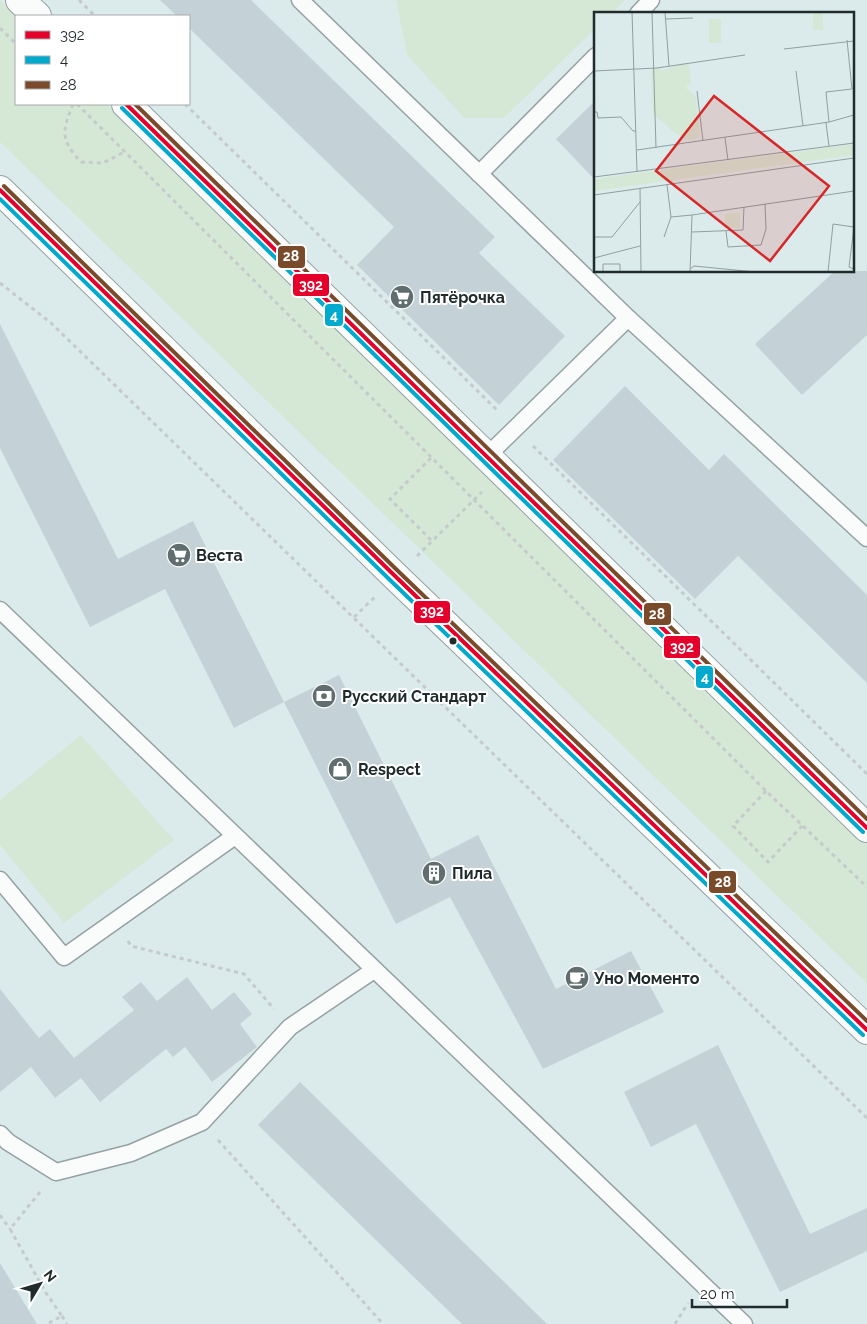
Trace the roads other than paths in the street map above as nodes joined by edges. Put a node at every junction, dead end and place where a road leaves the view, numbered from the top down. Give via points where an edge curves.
1 (20, 0) edge
2 (300, 0) edge
3 (651, 0) edge
4 (640, 12) edge
5 (36, 15) edge
6 (594, 58) edge
7 (127, 105) edge
8 (479, 174) junction
9 (0, 190) edge
10 (628, 318) junction
11 (495, 464) junction
12 (867, 538) edge
13 (0, 610) edge
14 (867, 828) edge
15 (235, 836) junction
16 (0, 880) edge
17 (374, 970) junction
18 (867, 1030) edge
19 (0, 1134) edge
20 (744, 1324) edge

1 - 5 main road
2 - 8 lane
3 - 4 lane
6 - 8 lane
7 - 11 main road
8 - 10 lane
9 - 18 main road
10 - 11 lane
10 - 12 lane
11 - 14 main road
13 - 15 lane
15 - 16 lane via 64,956
15 - 17 lane
17 - 19 lane via 290,1027 202,1122 131,1153 56,1172
17 - 20 lane

